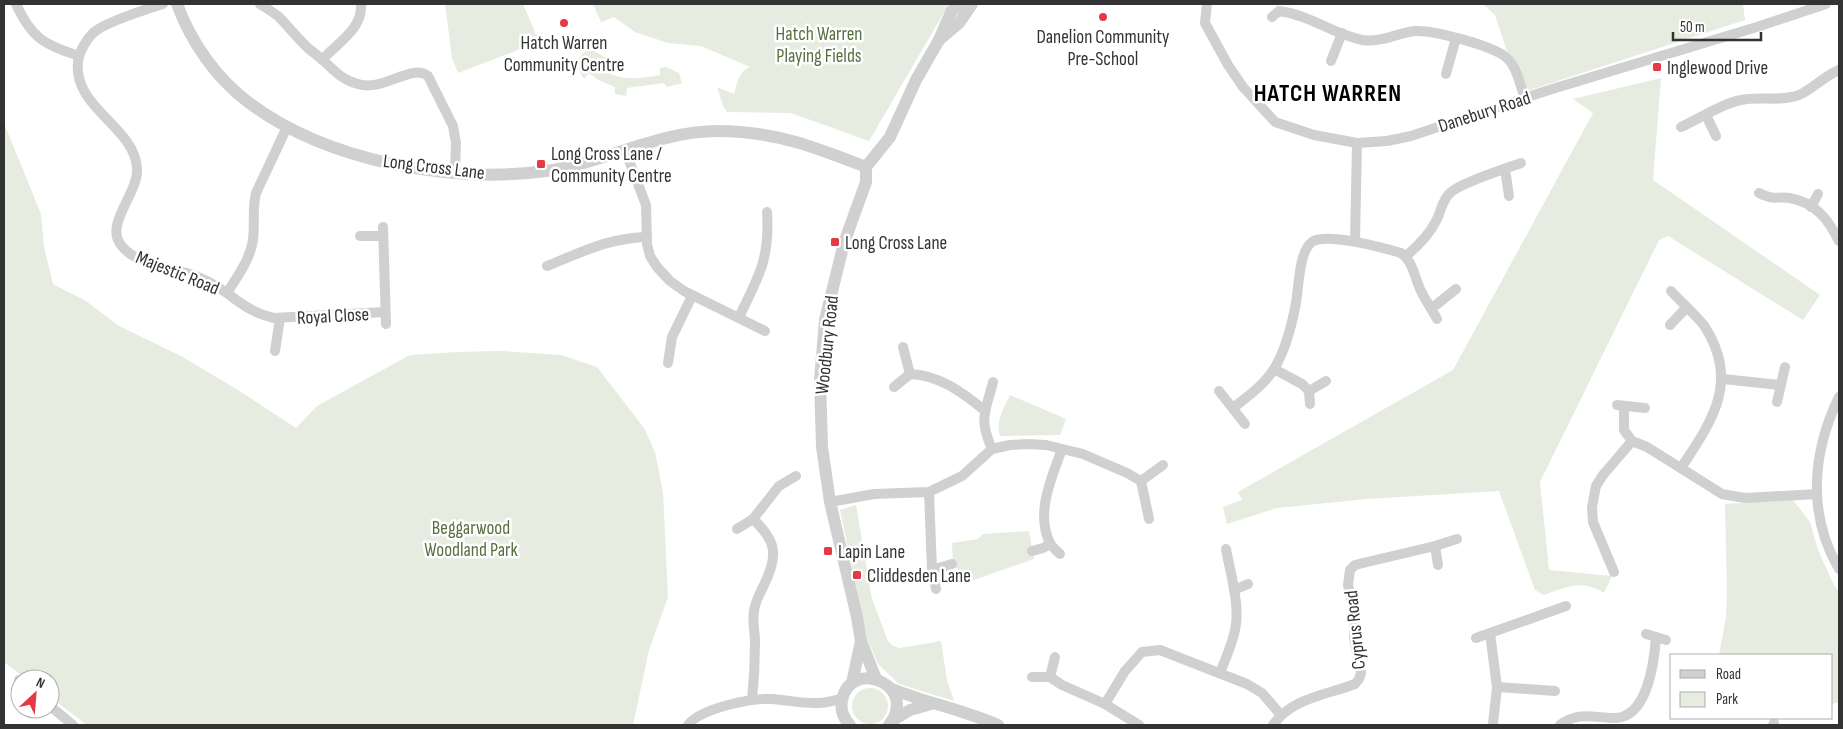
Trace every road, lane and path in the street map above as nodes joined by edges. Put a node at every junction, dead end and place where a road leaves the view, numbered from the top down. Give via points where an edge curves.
1 (16, 4) edge
2 (163, 4) edge
3 (177, 4) edge
4 (260, 4) edge
5 (361, 4) edge
6 (958, 4) edge
7 (972, 4) edge
8 (1206, 4) edge
9 (1826, 4) edge
10 (1272, 17) dead end
11 (1342, 33) junction
12 (1456, 38) junction
13 (939, 40) junction
14 (79, 56) junction
15 (322, 60) junction
16 (1331, 61) dead end
17 (1839, 70) edge
18 (1446, 74) dead end
19 (1525, 98) junction
20 (1706, 115) junction
21 (287, 127) junction
22 (1681, 127) dead end
23 (1716, 136) dead end
24 (1358, 143) junction
25 (625, 150) junction
26 (1521, 162) dead end
27 (866, 167) junction
28 (1505, 169) junction
29 (455, 172) junction
30 (1759, 193) dead end
31 (1818, 194) dead end
32 (1509, 196) dead end
33 (1811, 207) junction
34 (767, 212) dead end
35 (360, 236) dead end
36 (646, 237) junction
37 (1355, 241) junction
38 (1839, 241) edge
39 (1406, 256) junction
40 (547, 266) dead end
41 (1456, 289) dead end
42 (1671, 291) dead end
43 (227, 293) junction
44 (692, 296) junction
45 (1431, 308) junction
46 (1686, 308) junction
47 (385, 312) junction
48 (739, 317) junction
49 (280, 318) junction
50 (1437, 319) dead end
51 (386, 324) dead end
52 (1670, 325) dead end
53 (765, 331) dead end
54 (903, 347) dead end
55 (275, 351) dead end
56 (668, 363) dead end
57 (1785, 367) dead end
58 (1274, 369) junction
59 (910, 374) junction
60 (1723, 379) junction
61 (1326, 381) dead end
62 (993, 382) dead end
63 (1780, 385) junction
64 (894, 387) dead end
65 (1219, 391) dead end
66 (1309, 391) junction
67 (1839, 397) edge
68 (1777, 402) dead end
69 (1310, 404) dead end
70 (1233, 408) junction
71 (1645, 408) dead end
72 (984, 410) junction
73 (1245, 424) dead end
74 (1632, 441) junction
75 (992, 449) junction
76 (1062, 449) junction
77 (1163, 465) dead end
78 (1682, 468) junction
79 (796, 476) dead end
80 (1141, 481) junction
81 (929, 492) junction
82 (1817, 494) junction
83 (830, 502) junction
84 (753, 519) junction
85 (1149, 519) dead end
86 (737, 529) dead end
87 (1457, 539) dead end
88 (1050, 544) junction
89 (1435, 546) junction
90 (1226, 549) dead end
91 (1606, 550) junction
92 (1032, 551) dead end
93 (1060, 554) dead end
94 (1597, 557) dead end
95 (952, 564) dead end
96 (1438, 564) dead end
97 (1839, 569) edge
98 (932, 570) junction
99 (1614, 572) dead end
100 (1248, 584) dead end
101 (936, 589) dead end
102 (1234, 590) junction
103 (1566, 606) dead end
104 (1490, 633) junction
105 (1656, 637) dead end
106 (1476, 638) dead end
107 (861, 641) junction
108 (1055, 657) dead end
109 (1220, 672) junction
110 (1032, 677) dead end
111 (1050, 677) junction
112 (876, 679) junction
113 (852, 683) junction
114 (1497, 687) junction
115 (892, 690) junction
116 (1555, 691) dead end
117 (842, 699) junction
118 (752, 700) junction
119 (819, 703) junction
120 (931, 704) junction
121 (1105, 704) junction
122 (60, 714) edge
123 (1281, 715) junction
124 (846, 720) edge
125 (890, 723) edge
126 (73, 725) edge
127 (688, 725) edge
128 (998, 725) edge
129 (1139, 725) edge
130 (1273, 725) edge
131 (1491, 725) edge
132 (1560, 725) edge

1 - 14 street via 27,26 37,37
2 - 14 street via 95,31
3 - 21 street, Long Cross Lane via 212,67 247,101
4 - 15 street via 278,16
5 - 15 street via 356,26
6 - 13 street
7 - 13 street via 960,23
8 - 24 street, Danebury Road via 1205,23 1228,65 1275,122 1314,135
9 - 19 street, Danebury Road
10 - 11 street via 1279,11 1295,13
11 - 12 street via 1370,40 1415,31
11 - 16 street
12 - 18 street
12 - 19 street via 1497,51 1508,59
13 - 27 street via 918,76 890,137
14 - 43 street, Majestic Road via 82,89 130,149 137,166 136,184 116,228 117,240 125,250 140,258 202,278
15 - 29 street via 342,77 362,85 381,85 413,72 428,76 453,126
17 - 20 street via 1800,94 1787,98 1735,101
19 - 24 street, Danebury Road via 1399,139
20 - 22 street
20 - 23 street
21 - 29 street, Long Cross Lane via 330,146 374,160
21 - 43 street, Majestic Road via 256,193 250,250
24 - 37 street
25 - 27 street, Long Cross Lane via 694,132 749,132 804,143
25 - 29 street, Long Cross Lane via 545,171
25 - 36 street via 646,206
26 - 28 street
27 - 83 street, Woodbury Road via 866,182 844,243 825,320 820,423
28 - 32 street
28 - 39 street via 1450,193 1436,222
30 - 33 street via 1775,199 1791,199
31 - 33 street
33 - 38 street via 1824,216
34 - 48 street via 764,263
35 - 47 street, Royal Close via 383,232
36 - 40 street via 602,243
36 - 44 street via 650,256 657,267
37 - 39 street
37 - 58 street via 1320,239 1311,242 1304,251 1291,326
39 - 45 street
41 - 45 street
42 - 46 street
43 - 49 street, Royal Close via 254,311
44 - 48 street
44 - 56 street via 674,331
45 - 50 street
46 - 52 street
46 - 60 street via 1704,326 1717,350
47 - 49 street, Royal Close
47 - 51 street, Royal Close
48 - 53 street
49 - 55 street, Royal Close
54 - 59 street
57 - 63 street
58 - 66 street
58 - 70 street via 1262,385
59 - 64 street
59 - 72 street via 924,374 942,382
60 - 63 street
60 - 78 street via 1716,408 1705,432
61 - 66 street
62 - 72 street
63 - 68 street
65 - 70 street
66 - 69 street
67 - 82 street via 1819,451
70 - 73 street
71 - 74 street via 1621,406 1624,430
72 - 75 street via 984,425
74 - 78 street
74 - 91 street via 1596,486 1593,522
75 - 76 street via 1027,444
75 - 81 street via 962,476
76 - 80 street via 1083,454
76 - 88 street via 1045,500
77 - 80 street
78 - 82 street via 1722,494 1745,498
79 - 84 street via 779,486
80 - 85 street
81 - 83 street via 874,494
81 - 98 street
82 - 97 street via 1825,536
83 - 107 street, Woodbury Road
84 - 86 street
84 - 118 street via 765,530 773,546 774,565 755,602 753,614
87 - 89 street, Cyprus Road
88 - 92 street
88 - 93 street
89 - 96 street
89 - 123 street, Cyprus Road via 1363,563 1350,570 1348,584 1355,616 1359,679 1355,684 1308,698
90 - 102 street
91 - 94 street
91 - 99 street
95 - 98 street
98 - 101 street
100 - 102 street
102 - 109 street via 1237,622
103 - 104 street
104 - 106 street
104 - 114 street
105 - 132 street via 1650,678 1635,709 1627,716 1614,719 1582,715
107 - 112 street, Woodbury Road
107 - 113 street, Woodbury Road
108 - 111 street
109 - 121 street via 1160,650 1142,652 1125,671
109 - 123 street via 1262,694
110 - 111 street
111 - 121 street
112 - 113 street
112 - 115 street
113 - 117 street, Woodbury Road
114 - 116 street
114 - 131 street
115 - 120 street
115 - 125 street via 897,704
117 - 119 street
117 - 124 street
118 - 119 street
118 - 127 street via 716,710 692,720
119 - 124 street
120 - 125 street via 910,710
120 - 128 street via 966,712
121 - 129 street
122 - 126 street
123 - 130 street, Cyprus Road

